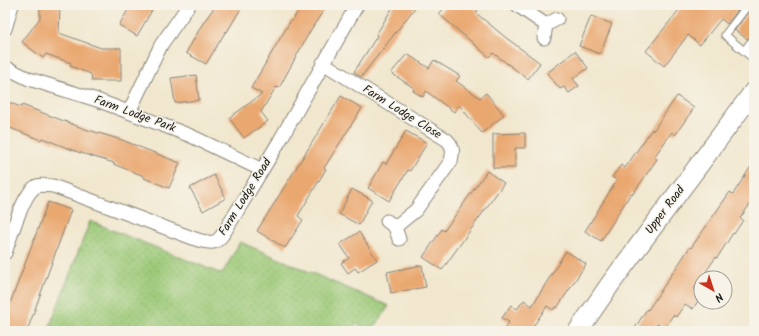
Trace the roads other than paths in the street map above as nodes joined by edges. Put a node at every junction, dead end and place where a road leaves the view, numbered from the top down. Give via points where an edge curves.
1 (12, 5) edge
2 (189, 5) edge
3 (357, 5) edge
4 (518, 5) edge
5 (748, 5) edge
6 (5, 29) edge
7 (544, 38) dead end
8 (751, 42) dead end
9 (744, 51) junction
10 (754, 59) edge
11 (323, 63) junction
12 (5, 66) edge
13 (754, 91) edge
14 (129, 112) junction
15 (262, 170) junction
16 (394, 229) dead end
17 (5, 253) edge
18 (578, 331) edge

1 - 6 street
2 - 14 street via 162,45
3 - 11 street, Farm Lodge Road
4 - 7 street via 552,22
5 - 9 lane via 725,35
8 - 9 lane
9 - 10 lane
11 - 15 street, Farm Lodge Road
11 - 16 street, Farm Lodge Close via 451,144 452,161 416,210
12 - 14 street, Farm Lodge Park via 29,79
13 - 18 main road, Upper Road
14 - 15 street, Farm Lodge Park via 191,136
15 - 17 street, Farm Lodge Road via 223,235 216,242 198,240 53,186 44,185 37,186 27,196

